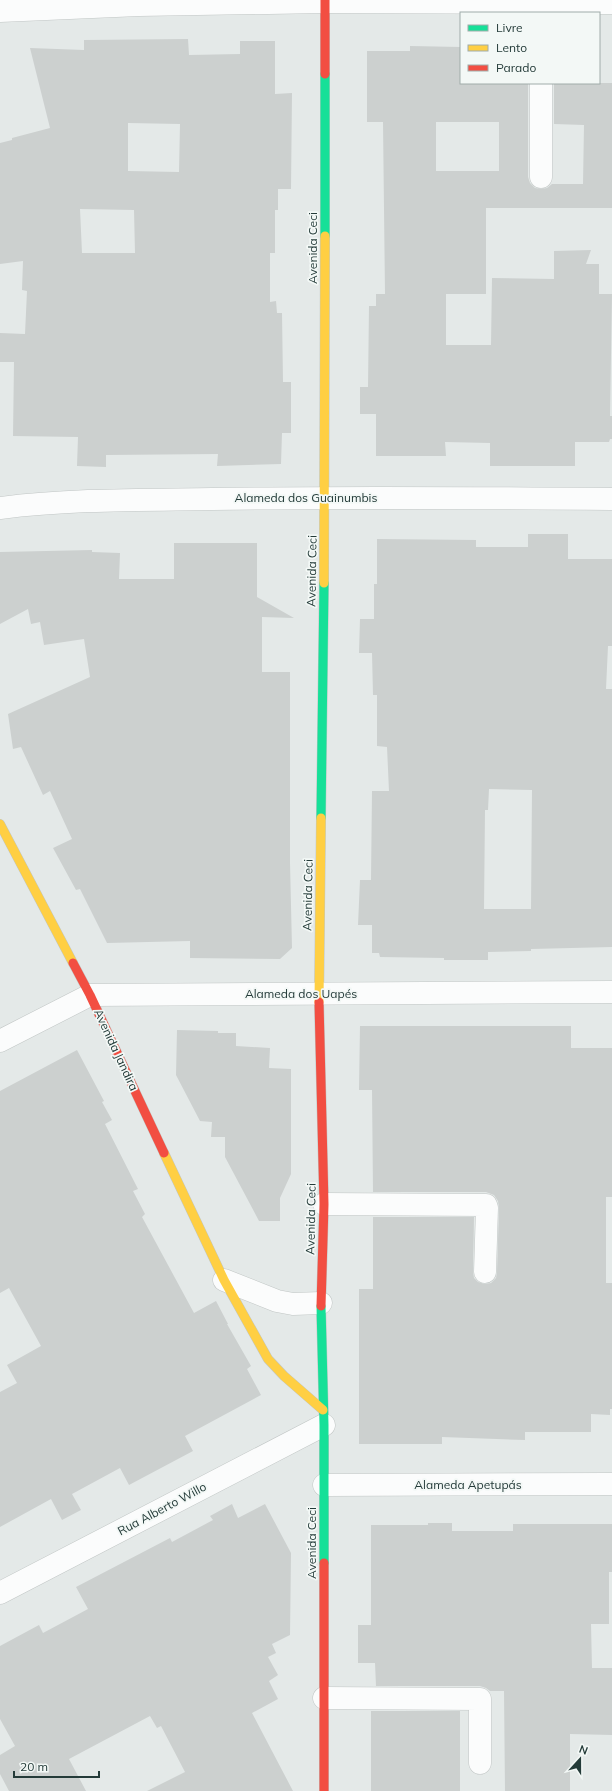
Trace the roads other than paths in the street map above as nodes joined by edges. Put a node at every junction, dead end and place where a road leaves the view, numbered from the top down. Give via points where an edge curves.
1 (326, 1) edge
2 (612, 3) edge
3 (540, 8) edge
4 (0, 11) edge
5 (541, 84) edge
6 (541, 177) dead end
7 (325, 497) junction
8 (612, 499) edge
9 (0, 508) edge
10 (0, 824) edge
11 (612, 992) edge
12 (319, 994) junction
13 (90, 995) junction
14 (0, 1041) edge
15 (324, 1204) junction
16 (485, 1272) dead end
17 (224, 1280) junction
18 (321, 1303) junction
19 (323, 1418) junction
20 (612, 1484) edge
21 (324, 1485) junction
22 (0, 1593) edge
23 (324, 1698) junction
24 (480, 1763) dead end
25 (324, 1791) edge

1 - 3 street
1 - 4 street via 124,5
1 - 7 street, Avenida Ceci
2 - 3 street
5 - 6 street
7 - 8 street, Alameda dos Guainumbis
7 - 9 street, Alameda dos Guainumbis via 92,501
7 - 12 street, Avenida Ceci
10 - 13 street, Avenida Jandira
11 - 12 street, Alameda dos Uapés
12 - 13 street, Alameda dos Uapés
12 - 15 street, Avenida Ceci
13 - 14 street, Alameda dos Uapés
13 - 17 street, Avenida Jandira
15 - 16 street via 486,1205
15 - 18 street, Avenida Ceci
17 - 18 street via 293,1304
17 - 19 street, Avenida Jandira via 268,1359
18 - 19 street, Avenida Ceci
19 - 21 street, Avenida Ceci
19 - 22 street, Rua Alberto Willo
20 - 21 street, Alameda Apetupás
21 - 23 street, Avenida Ceci
23 - 24 street via 480,1699
23 - 25 street, Avenida Ceci

